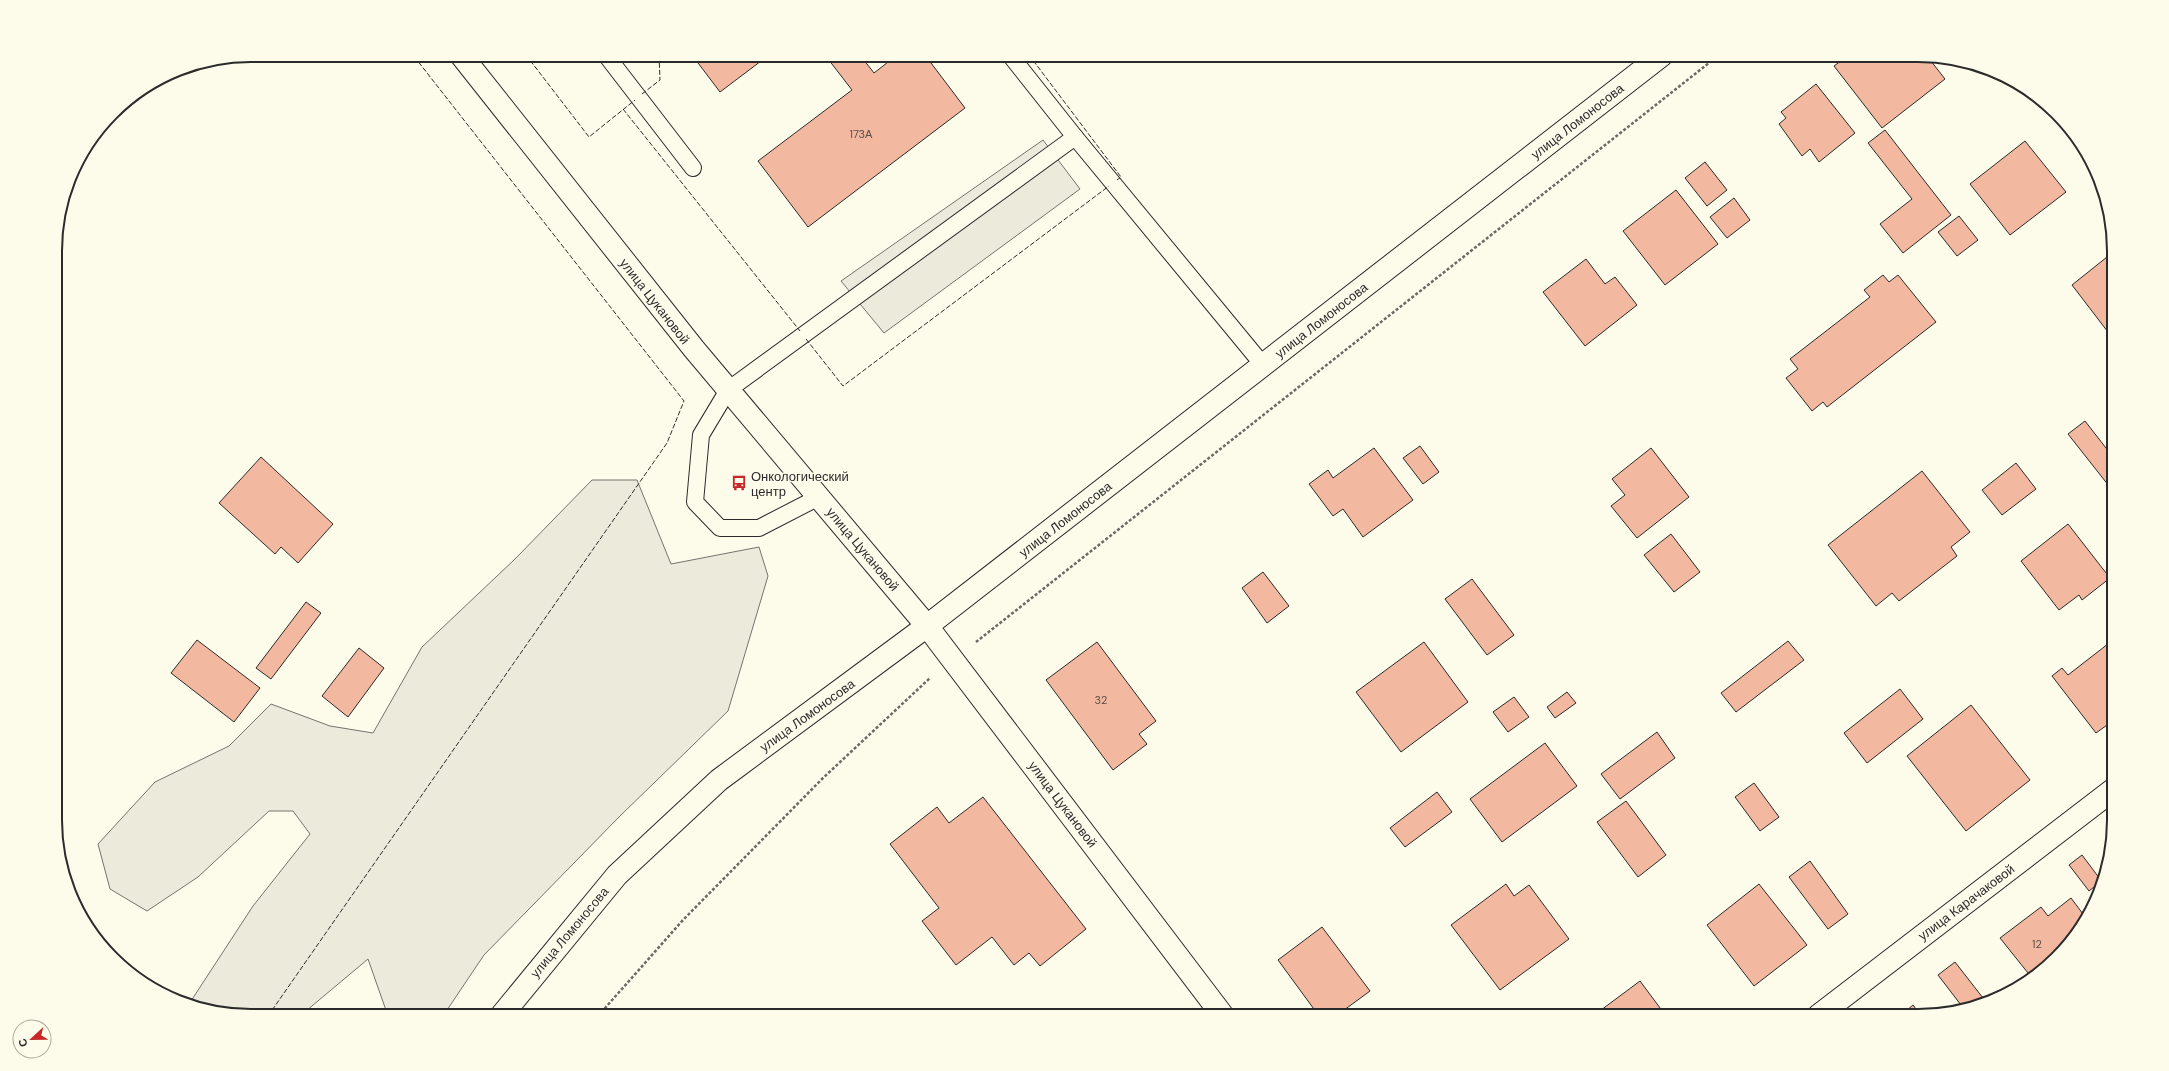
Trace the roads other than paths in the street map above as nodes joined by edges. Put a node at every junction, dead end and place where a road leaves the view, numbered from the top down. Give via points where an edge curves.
1 (467, 62) edge
2 (611, 62) edge
3 (1016, 62) edge
4 (1653, 62) edge
5 (1075, 137) junction
6 (693, 168) dead end
7 (1263, 365) junction
8 (728, 390) junction
9 (819, 497) junction
10 (927, 626) junction
11 (2107, 794) edge
12 (507, 1009) edge
13 (1218, 1009) edge
14 (1827, 1009) edge

1 - 8 street, улица Цукановой
2 - 6 lane
3 - 5 lane
4 - 7 street, улица Ломоносова
5 - 7 lane
5 - 8 lane
7 - 10 street, улица Ломоносова
8 - 9 street, улица Цукановой
8 - 9 lane via 701,435 695,502 720,528 759,528
9 - 10 street, улица Цукановой
10 - 12 street, улица Ломоносова via 718,780 617,875
10 - 13 street, улица Цукановой
11 - 14 street, улица Карачаковой

